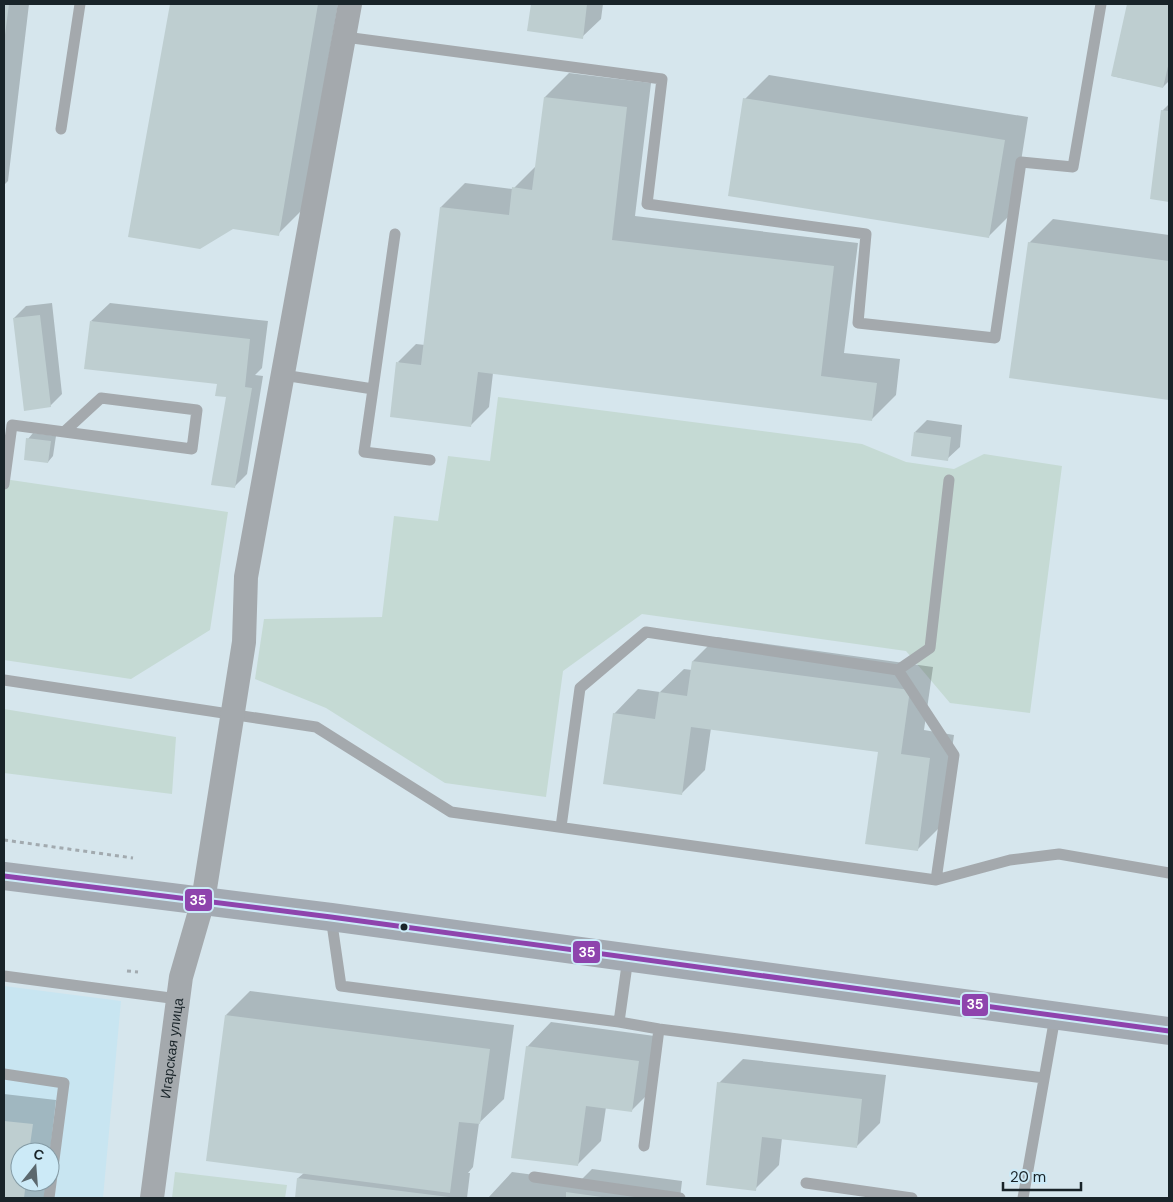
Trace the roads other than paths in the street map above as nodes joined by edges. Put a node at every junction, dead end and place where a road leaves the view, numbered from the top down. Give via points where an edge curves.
1 (80, 4) edge
2 (350, 4) edge
3 (1101, 4) edge
4 (345, 37) junction
5 (61, 129) dead end
6 (395, 234) dead end
7 (283, 375) junction
8 (373, 389) junction
9 (64, 432) junction
10 (430, 460) dead end
11 (949, 480) dead end
12 (4, 484) edge
13 (898, 670) junction
14 (4, 680) edge
15 (232, 714) junction
16 (561, 827) junction
17 (1169, 873) edge
18 (4, 876) edge
19 (936, 880) junction
20 (203, 901) junction
21 (331, 917) junction
22 (628, 958) junction
23 (4, 976) edge
24 (178, 999) junction
25 (1055, 1017) junction
26 (620, 1022) junction
27 (659, 1029) junction
28 (1169, 1032) edge
29 (4, 1074) edge
30 (1044, 1078) junction
31 (644, 1146) dead end
32 (534, 1177) dead end
33 (806, 1183) dead end
34 (49, 1198) edge
35 (152, 1198) edge
36 (680, 1198) edge
37 (912, 1198) edge
38 (1023, 1198) edge

1 - 5 lane
2 - 4 street, Игарская улица
3 - 4 lane via 1073,167 1021,162 995,338 858,323 866,234 647,204 662,79
4 - 7 street, Игарская улица
6 - 8 lane
7 - 8 lane
7 - 15 street, Игарская улица via 246,577 244,642
8 - 10 lane via 364,452
9 - 9 lane via 192,449 197,410 102,398
9 - 12 lane via 12,425
11 - 13 lane via 930,648
13 - 16 lane via 646,632 580,688
13 - 19 lane via 954,755
14 - 15 lane
15 - 16 lane via 316,727 451,812
15 - 20 street, Игарская улица
16 - 19 lane
17 - 19 lane via 1059,854 1010,860
18 - 20 main road
20 - 21 main road
20 - 24 street, Игарская улица via 180,977
21 - 22 main road
21 - 26 lane via 341,986
22 - 25 main road
22 - 26 lane
23 - 24 lane
24 - 35 street, Игарская улица
25 - 28 main road
25 - 30 lane
26 - 27 lane
27 - 30 lane
27 - 31 lane
29 - 34 lane via 64,1083
30 - 38 lane
32 - 36 lane
33 - 37 lane

